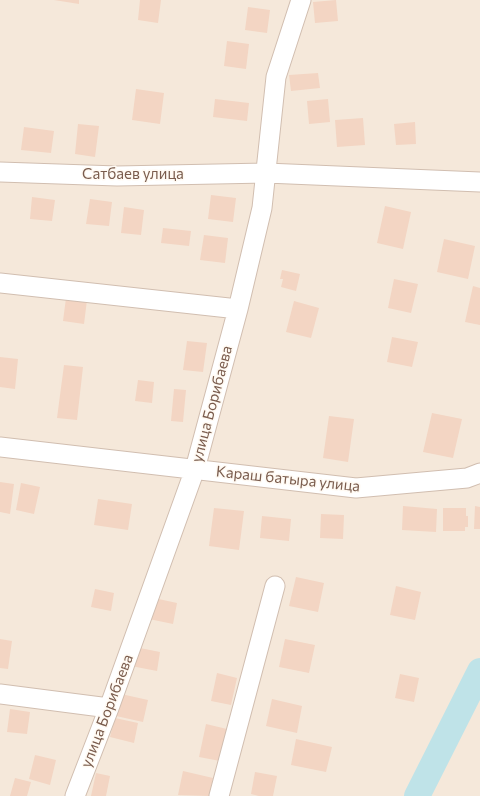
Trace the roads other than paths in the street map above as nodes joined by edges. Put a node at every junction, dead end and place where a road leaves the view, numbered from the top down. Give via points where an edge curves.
1 (301, 0) edge
2 (0, 172) edge
3 (266, 172) junction
4 (480, 182) edge
5 (0, 283) edge
6 (238, 310) junction
7 (0, 447) edge
8 (195, 469) junction
9 (480, 473) edge
10 (275, 586) dead end
11 (0, 694) edge
12 (110, 708) junction
13 (75, 796) edge
14 (219, 796) edge

1 - 3 street, улица Борибаева via 276,77
2 - 3 street, Сатбаев улица via 117,176
3 - 4 street, Сатбаев улица
3 - 6 street, улица Борибаева via 262,208
5 - 6 street
6 - 8 street, улица Борибаева
7 - 8 street, Караш батыра улица
8 - 9 street, Караш батыра улица via 356,488 467,478
8 - 12 street, улица Борибаева
10 - 14 street
11 - 12 street
12 - 13 street, улица Борибаева

